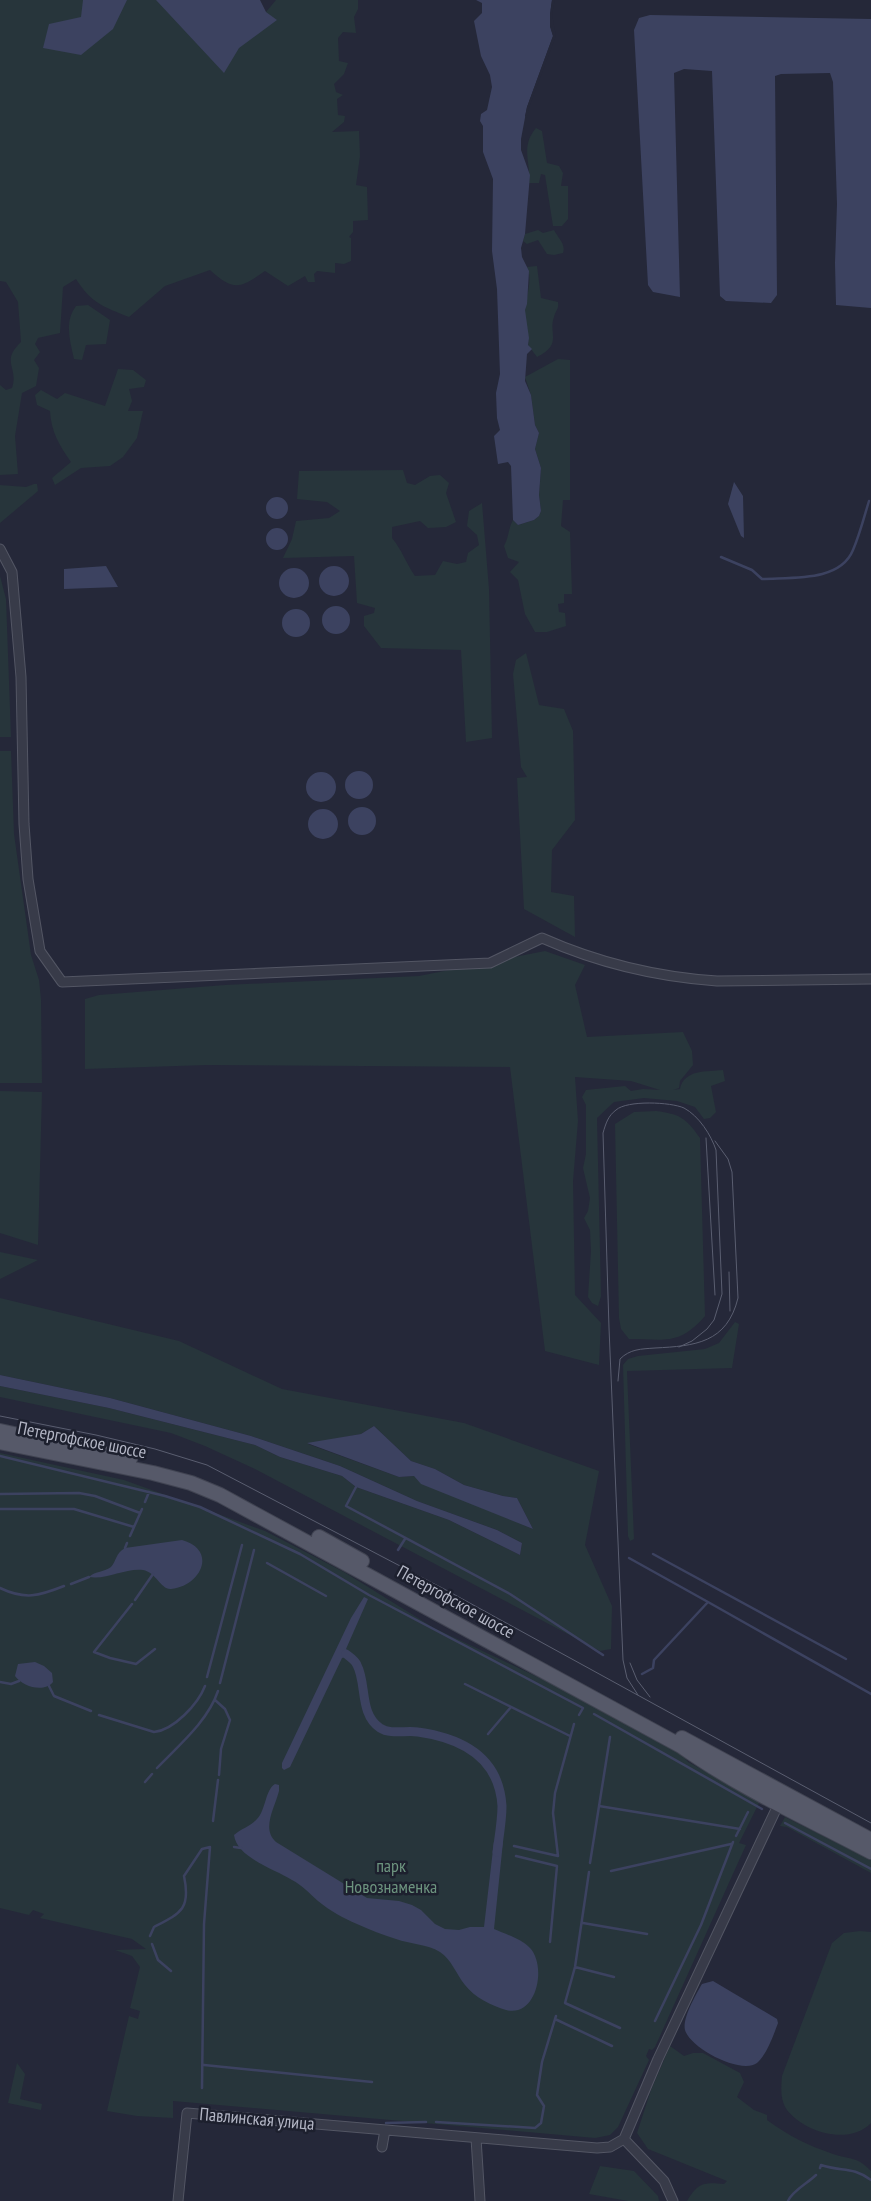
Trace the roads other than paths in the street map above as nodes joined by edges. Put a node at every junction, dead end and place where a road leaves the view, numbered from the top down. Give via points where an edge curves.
1 (0, 549) edge
2 (871, 979) edge
3 (0, 1431) edge
4 (0, 1442) edge
5 (781, 1799) junction
6 (871, 1840) edge
7 (871, 1852) edge
8 (385, 2130) junction
9 (476, 2138) junction
10 (624, 2139) junction
11 (382, 2147) dead end
12 (178, 2201) edge
13 (480, 2201) edge
14 (673, 2201) edge

1 - 2 street via 12,572 14,591 21,677 28,879 40,951 62,982 490,963 542,938 619,964 693,980
3 - 5 main road, Петергофское шоссе via 159,1466 205,1478 225,1487
4 - 5 main road, Петергофское шоссе via 153,1473 220,1495 681,1746 705,1763
5 - 6 main road, Петергофское шоссе
5 - 7 main road, Петергофское шоссе
5 - 10 street via 658,2059
8 - 9 street, Павлинская улица
8 - 11 street
8 - 12 street, Павлинская улица via 187,2113
9 - 10 street, Павлинская улица via 598,2148 610,2147
9 - 13 street
10 - 14 street via 664,2181

